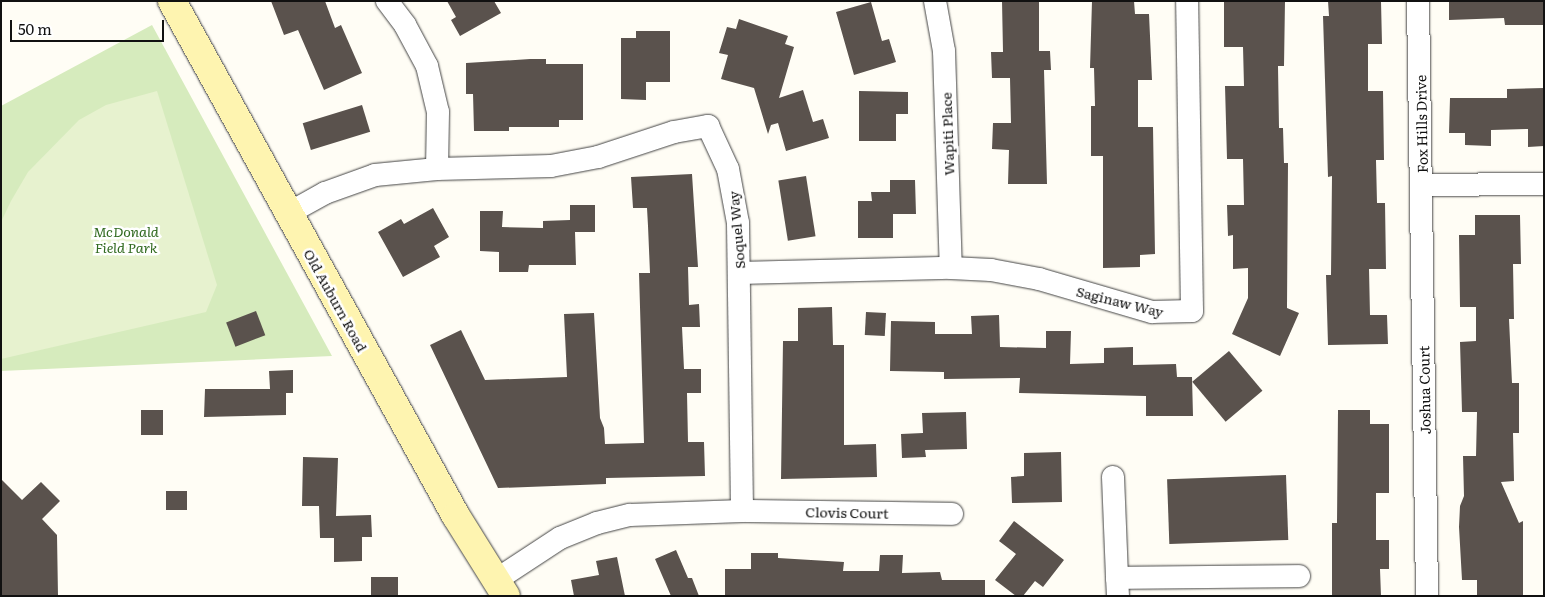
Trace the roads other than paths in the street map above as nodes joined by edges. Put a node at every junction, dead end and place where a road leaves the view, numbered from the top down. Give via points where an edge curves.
1 (172, 1) edge
2 (387, 1) edge
3 (935, 1) edge
4 (1187, 1) edge
5 (1418, 1) edge
6 (437, 169) junction
7 (1544, 184) edge
8 (1422, 185) junction
9 (289, 213) junction
10 (951, 268) junction
11 (739, 273) junction
12 (1113, 478) dead end
13 (742, 511) junction
14 (952, 514) dead end
15 (1298, 576) dead end
16 (1117, 587) edge
17 (501, 588) edge
18 (1427, 596) edge

1 - 9 main road, Old Auburn Road
2 - 6 street via 405,25 427,66 438,112
3 - 10 street, Wapiti Place via 944,50
4 - 10 street, Saginaw Way via 1192,311 1152,312 1039,279 991,270
5 - 8 street, Fox Hills Drive
6 - 9 street, Soquel Way via 394,172 360,179
6 - 11 street, Soquel Way via 551,166 598,157 674,132 708,126 721,149 734,193
7 - 8 street, Fox Hills Drive
8 - 18 street, Joshua Court
9 - 17 main road, Old Auburn Road via 456,516
10 - 11 street, Saginaw Way
11 - 13 street, Soquel Way
12 - 16 street
13 - 14 street, Clovis Court
13 - 17 street via 639,514 597,523 560,538
15 - 16 street

